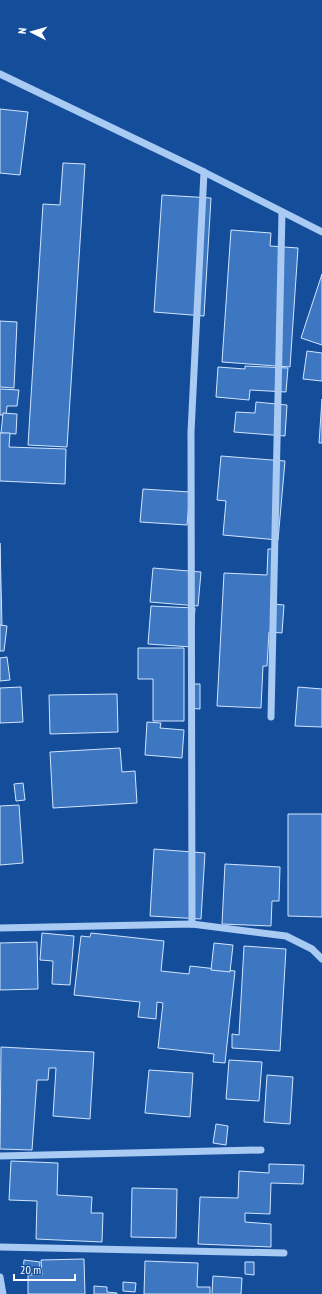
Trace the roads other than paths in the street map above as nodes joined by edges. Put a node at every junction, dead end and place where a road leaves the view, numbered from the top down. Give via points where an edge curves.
1 (0, 74) edge
2 (204, 172) junction
3 (282, 212) junction
4 (322, 232) edge
5 (271, 716) dead end
6 (192, 924) junction
7 (0, 928) edge
8 (322, 959) edge
9 (261, 1150) dead end
10 (0, 1156) edge
11 (0, 1247) edge
12 (284, 1253) dead end
13 (0, 1277) edge
14 (3, 1294) edge

1 - 2 street
2 - 3 street
2 - 6 street via 191,432
3 - 4 street
3 - 5 street
6 - 7 street
6 - 8 street via 286,936 312,949
9 - 10 street
11 - 12 street
13 - 14 street

